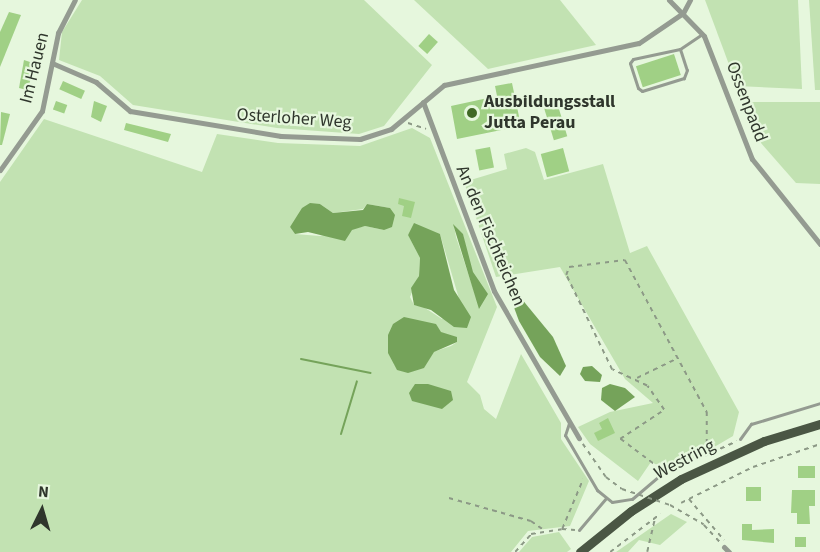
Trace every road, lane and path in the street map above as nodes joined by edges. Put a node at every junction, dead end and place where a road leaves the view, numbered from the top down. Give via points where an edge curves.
1 (75, 0) edge
2 (669, 0) edge
3 (690, 0) edge
4 (683, 13) junction
5 (702, 34) junction
6 (680, 49) junction
7 (52, 63) junction
8 (423, 102) junction
9 (401, 121) junction
10 (437, 137) junction
11 (0, 170) edge
12 (820, 244) edge
13 (677, 359) junction
14 (637, 379) junction
15 (820, 403) edge
16 (569, 423) junction
17 (820, 424) edge
18 (579, 438) joint
19 (740, 439) joint
20 (820, 444) edge
21 (707, 455) junction
22 (585, 469) junction
23 (665, 471) junction
24 (448, 498) dead end
25 (606, 498) junction
26 (689, 499) junction
27 (681, 502) dead end
28 (660, 514) dead end
29 (655, 518) junction
30 (544, 530) junction
31 (561, 530) junction
32 (579, 530) joint
33 (727, 549) edge
34 (515, 552) edge
35 (580, 552) edge
36 (610, 552) edge
37 (646, 552) edge

1 - 7 street, Im Hauen via 58,33
2 - 4 street, Ossenpadd
3 - 4 street, Osterloher Weg
4 - 5 street, Ossenpadd
4 - 8 street, Osterloher Weg via 639,43 444,86
5 - 6 lane
5 - 12 street, Ossenpadd via 752,159
6 - 6 lane via 633,59 630,63 638,88 642,91 684,78 687,70
7 - 9 street, Osterloher Weg via 96,82 129,111 221,128 281,136 360,139 378,135
7 - 11 street, Im Hauen via 42,111
8 - 9 street, Osterloher Weg
8 - 10 street, An den Fischteichen
9 - 10 path via 421,126
10 - 16 street, An den Fischteichen via 446,171 494,291
13 - 14 path
13 - 14 path via 625,260 569,267 566,275 612,370
13 - 21 path via 707,412
14 - 23 path via 652,391 664,410 620,438
15 - 19 lane via 750,424
16 - 18 street, An den Fischteichen
16 - 22 lane via 565,435
17 - 35 main road, Westring via 764,441 681,479 631,511
18 - 33 path, bridge via 606,477 622,489 670,505 704,525
19 - 21 path
20 - 26 path via 753,467
21 - 23 path via 680,470
22 - 25 lane
22 - 31 path
23 - 25 lane via 632,499 619,502
24 - 30 path via 531,521
25 - 32 lane
26 - 27 path
26 - 33 path via 724,537
28 - 29 path
29 - 36 path
29 - 37 path
30 - 31 path
30 - 34 path via 531,534
31 - 32 path

